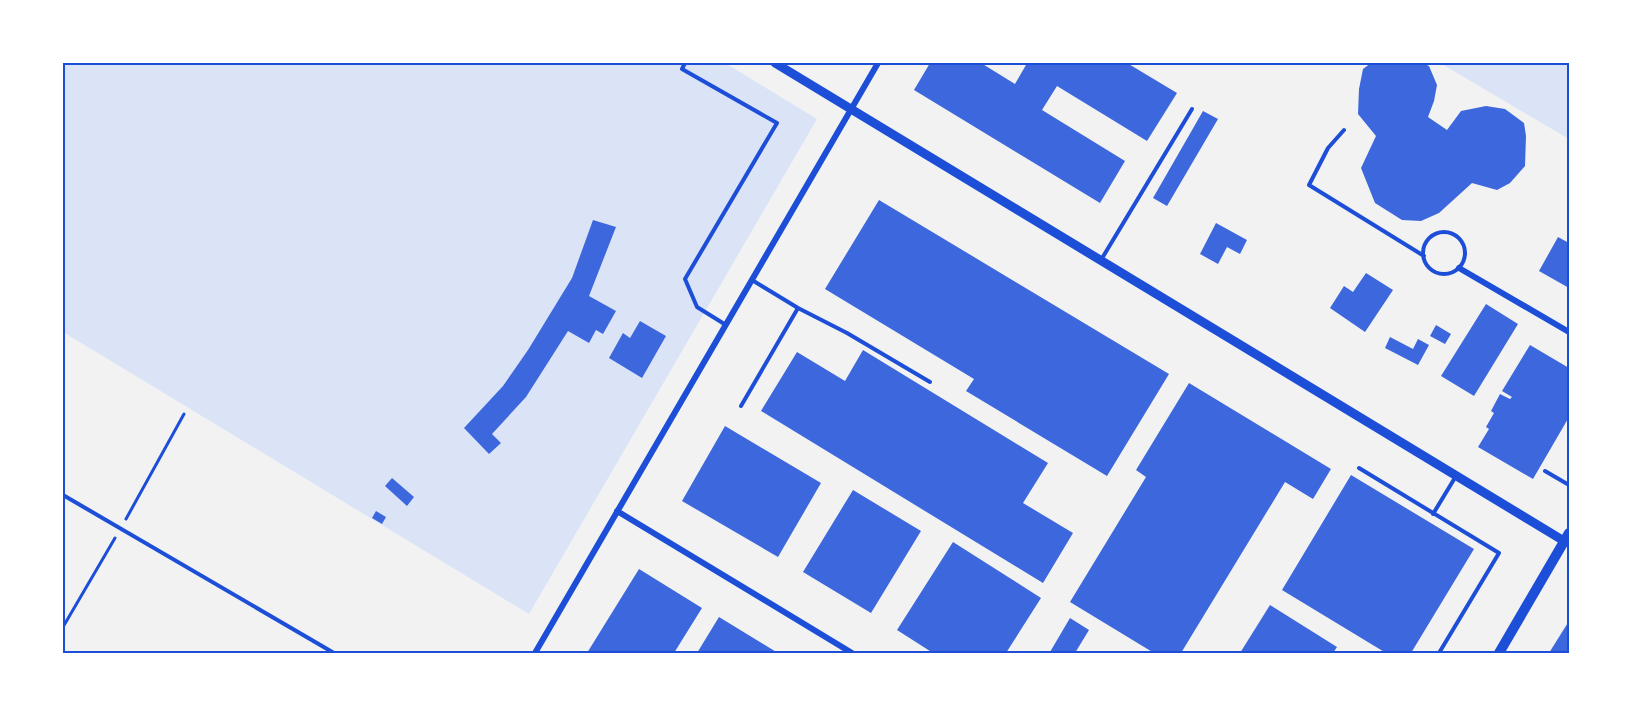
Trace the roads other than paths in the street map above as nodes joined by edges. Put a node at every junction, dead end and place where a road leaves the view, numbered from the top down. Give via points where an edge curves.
1 (685, 63) edge
2 (775, 63) edge
3 (878, 63) edge
4 (851, 109) junction
5 (1192, 109) dead end
6 (1344, 130) dead end
7 (1424, 256) junction
8 (1101, 260) junction
9 (1459, 268) junction
10 (752, 280) junction
11 (798, 308) junction
12 (726, 325) junction
13 (1569, 332) edge
14 (930, 382) dead end
15 (741, 406) dead end
16 (1359, 468) dead end
17 (1545, 471) dead end
18 (1456, 476) junction
19 (1569, 485) edge
20 (63, 495) edge
21 (617, 512) junction
22 (1433, 514) junction
23 (1567, 537) edge
24 (334, 653) edge
25 (535, 653) edge
26 (852, 653) edge
27 (1439, 653) edge
28 (1499, 653) edge

1 - 12 lane via 681,69 777,123 685,279 697,308
2 - 4 street
3 - 4 street
4 - 8 street
4 - 10 street
5 - 8 lane
6 - 7 lane via 1328,148 1309,185
7 - 9 lane via 1430,269 1439,274
7 - 9 lane via 1428,240 1440,233 1457,236 1465,248
8 - 18 street
9 - 13 street
10 - 11 lane
10 - 12 street
11 - 14 lane
11 - 15 lane
12 - 21 street
16 - 22 lane
17 - 19 lane
18 - 22 lane
18 - 23 street
20 - 24 lane
21 - 25 street
21 - 26 street
22 - 27 lane via 1499,553
23 - 28 main road

